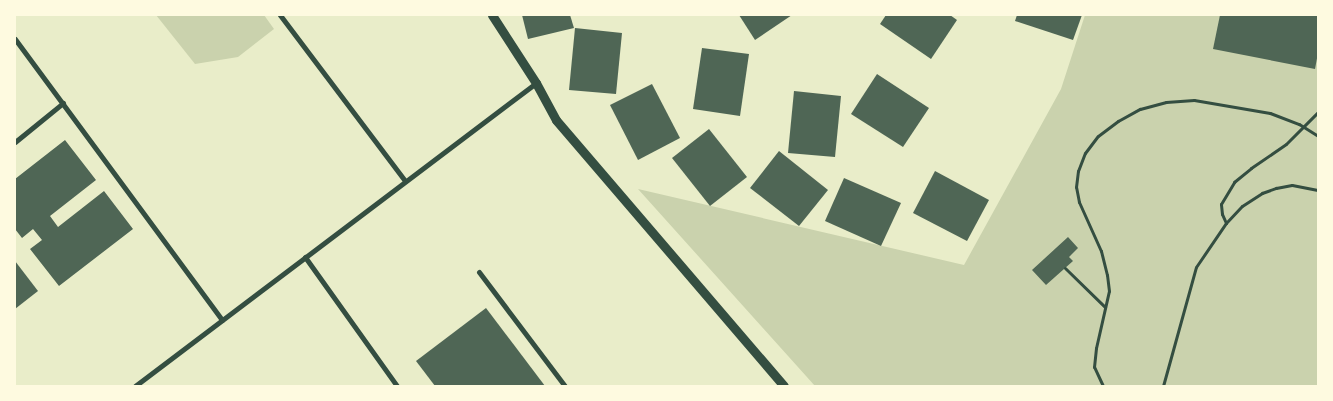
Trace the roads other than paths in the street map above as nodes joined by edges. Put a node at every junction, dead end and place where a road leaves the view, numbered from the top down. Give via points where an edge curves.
1 (280, 15) edge
2 (492, 15) edge
3 (15, 39) edge
4 (536, 83) junction
5 (63, 103) junction
6 (15, 142) edge
7 (406, 181) junction
8 (305, 257) junction
9 (479, 272) dead end
10 (222, 320) junction
11 (135, 386) edge
12 (397, 386) edge
13 (564, 386) edge
14 (784, 386) edge

1 - 7 street
2 - 4 street
3 - 5 street
4 - 7 street
4 - 14 street via 556,120
5 - 6 street
5 - 10 street
7 - 8 street
8 - 10 street
8 - 12 street
9 - 13 street
10 - 11 street

